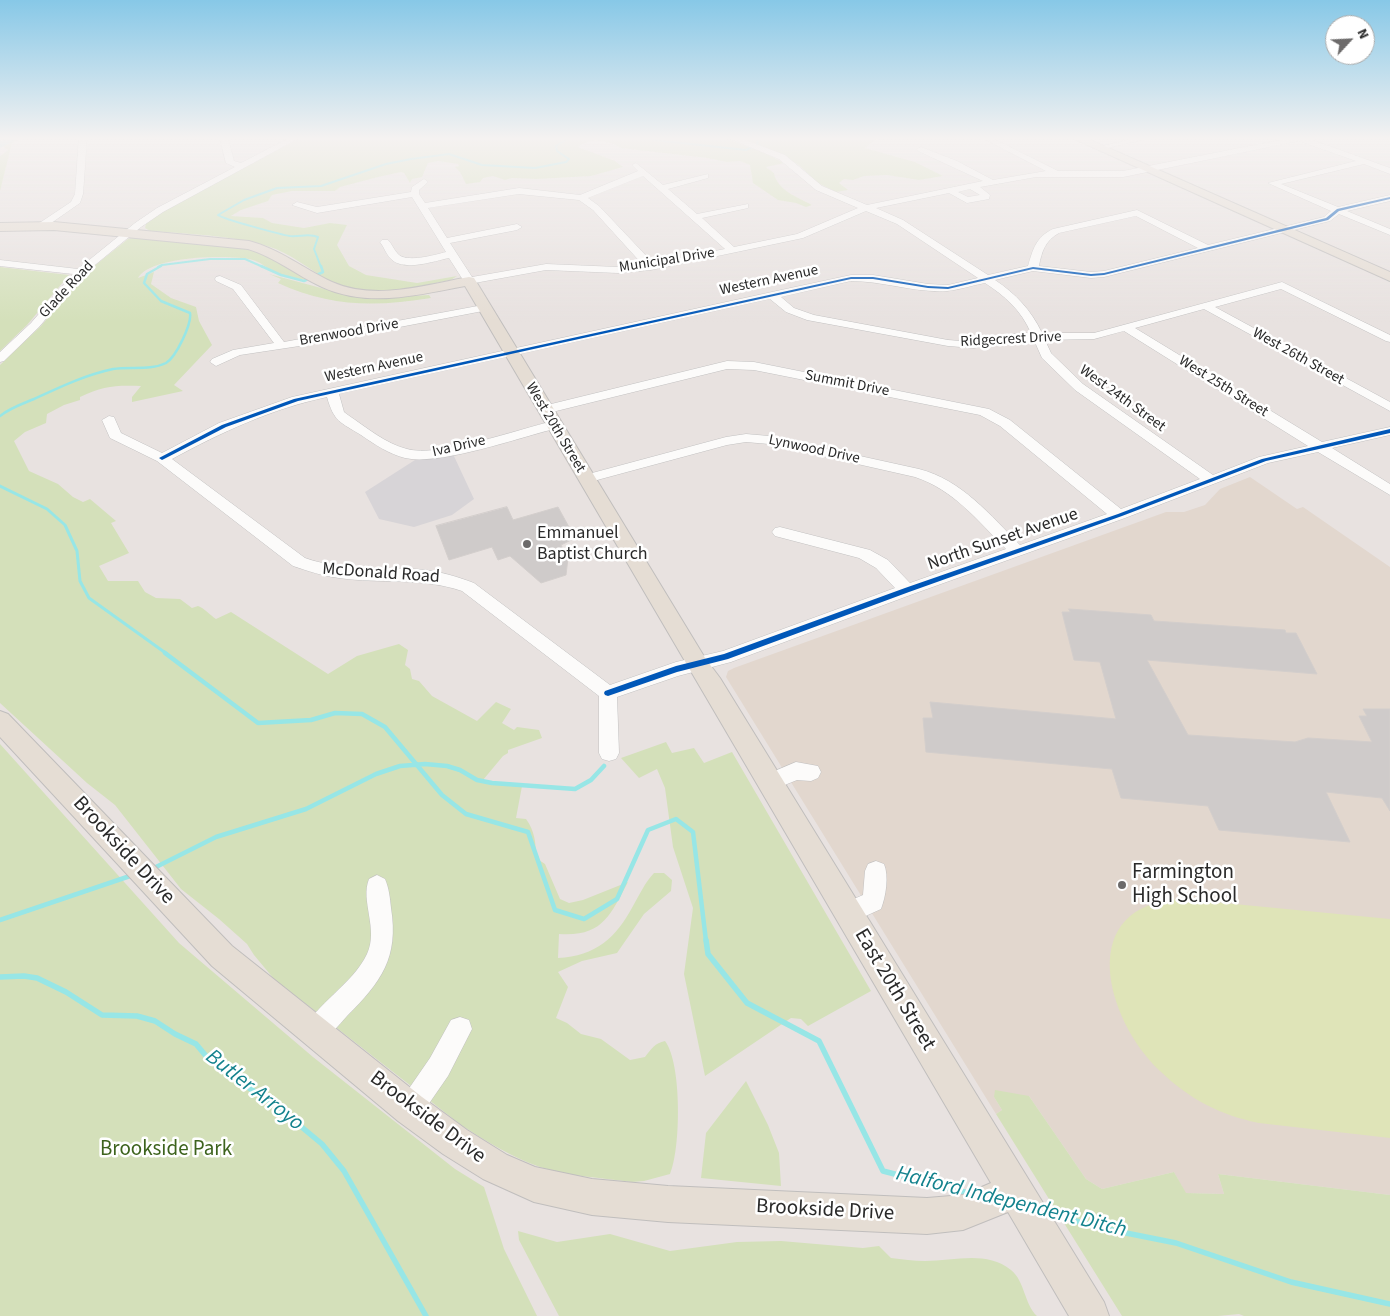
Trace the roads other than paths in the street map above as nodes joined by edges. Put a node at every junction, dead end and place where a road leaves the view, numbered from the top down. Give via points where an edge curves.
1 (77, 199) edge
2 (179, 199) edge
3 (374, 199) edge
4 (418, 199) edge
5 (465, 199) edge
6 (583, 199) edge
7 (674, 199) edge
8 (845, 199) edge
9 (904, 199) edge
10 (1216, 199) edge
11 (1312, 199) edge
12 (1384, 199) edge
13 (297, 205) dead end
14 (422, 206) junction
15 (744, 206) dead end
16 (865, 208) junction
17 (1338, 210) junction
18 (695, 217) junction
19 (41, 226) junction
20 (0, 227) edge
21 (517, 228) dead end
22 (1284, 230) junction
23 (1390, 232) edge
24 (128, 233) junction
25 (379, 240) dead end
26 (445, 241) junction
27 (1208, 249) junction
28 (732, 250) junction
29 (453, 254) junction
30 (0, 263) edge
31 (651, 266) junction
32 (1032, 268) junction
33 (80, 272) junction
34 (1390, 277) edge
35 (220, 279) dead end
36 (987, 279) junction
37 (469, 281) junction
38 (391, 294) junction
39 (772, 295) junction
40 (482, 306) junction
41 (1206, 306) junction
42 (1127, 328) junction
43 (1038, 337) junction
44 (1390, 339) edge
45 (281, 345) junction
46 (510, 353) junction
47 (0, 358) edge
48 (216, 362) dead end
49 (332, 392) junction
50 (1390, 407) edge
51 (548, 417) junction
52 (109, 420) dead end
53 (1390, 431) edge
54 (1319, 447) junction
55 (162, 458) junction
56 (586, 480) junction
57 (1211, 480) junction
58 (1390, 490) edge
59 (1118, 515) junction
60 (780, 532) dead end
61 (1018, 552) junction
62 (907, 590) junction
63 (697, 664) junction
64 (608, 693) junction
65 (0, 720) edge
66 (610, 753) dead end
67 (811, 772) dead end
68 (770, 782) junction
69 (876, 871) dead end
70 (377, 886) dead end
71 (848, 913) junction
72 (460, 1028) dead end
73 (316, 1031) junction
74 (410, 1109) junction
75 (1014, 1188) junction
76 (1090, 1316) edge

1 - 19 street
2 - 24 street, Glade Road
3 - 13 street via 317,210
4 - 14 street, West 20th Street
5 - 14 street
6 - 31 street via 596,208
7 - 18 street
8 - 16 street, West 24th Street
9 - 16 street, Municipal Drive
10 - 22 main road
11 - 17 street
12 - 17 street, Western Avenue
14 - 26 street, West 20th Street
15 - 18 street
16 - 28 street, Municipal Drive via 806,234
16 - 36 street, West 24th Street via 906,225
17 - 22 street, Western Avenue via 1327,220
17 - 23 street
18 - 28 street
19 - 20 main road, Municipal Drive
19 - 24 main road, Municipal Drive
21 - 26 street
22 - 27 street, Western Avenue
22 - 34 main road
24 - 33 street, Glade Road
24 - 38 main road, Municipal Drive via 249,245 277,255 338,289 357,294
25 - 29 street via 393,255 404,260
26 - 29 street, West 20th Street
27 - 32 street, Western Avenue via 1104,274
27 - 32 street via 1137,213 1048,234 1042,239
28 - 31 street, Municipal Drive
29 - 37 street, West 20th Street
30 - 33 street
31 - 37 street, Municipal Drive via 618,270 546,267
32 - 36 street, Western Avenue
33 - 47 street, Glade Road
35 - 45 street via 237,287
36 - 39 street, Western Avenue via 948,288 851,278
36 - 43 street, West 24th Street via 1018,304 1029,317
37 - 38 main road, Municipal Drive
37 - 40 main road, West 20th Street
38 - 40 main road via 452,292
39 - 43 street, Ridgecrest Drive via 790,310 811,318 960,345 1013,337
39 - 46 street, Western Avenue
40 - 45 street, Brenwood Drive
40 - 46 main road, West 20th Street
41 - 42 street, Ridgecrest Drive
41 - 44 street, Ridgecrest Drive via 1282,286
41 - 50 street, West 26th Street
42 - 43 street, Ridgecrest Drive via 1094,336
42 - 54 street, West 25th Street
43 - 57 street, West 24th Street via 1046,355 1079,387
45 - 48 street, Brenwood Drive via 238,352
46 - 49 street, Western Avenue
46 - 51 main road, West 20th Street
49 - 51 street, Iva Drive via 343,418 399,451 412,455 437,454
49 - 55 street, Western Avenue via 247,416
51 - 56 main road, West 20th Street
51 - 59 street, Summit Drive via 717,367 735,364 754,366 984,412 1005,423
52 - 55 street, McDonald Road via 115,434
53 - 54 street, North Sunset Avenue
54 - 57 street, North Sunset Avenue via 1264,460
54 - 58 street, West 25th Street
55 - 64 street, McDonald Road via 308,566 349,574 423,574 446,578 468,587
56 - 61 street, Lynwood Drive via 737,438 769,440 937,479 954,490
56 - 63 main road, West 20th Street
57 - 59 street, North Sunset Avenue
59 - 61 street, North Sunset Avenue
60 - 62 street via 864,554 882,564
61 - 62 street, North Sunset Avenue
62 - 63 street, North Sunset Avenue via 725,657
63 - 64 street, North Sunset Avenue
63 - 68 main road, East 20th Street
64 - 66 street
65 - 73 main road, Brookside Drive via 222,956
67 - 68 street via 796,771
68 - 71 main road, East 20th Street
69 - 71 street via 873,901
70 - 73 street via 381,947 377,961 365,979
71 - 75 main road, East 20th Street
72 - 74 street via 440,1067
73 - 74 main road, Brookside Drive
74 - 75 main road, Brookside Drive via 495,1167 534,1184 592,1197 668,1204 945,1216 978,1209
75 - 76 main road, East 20th Street

